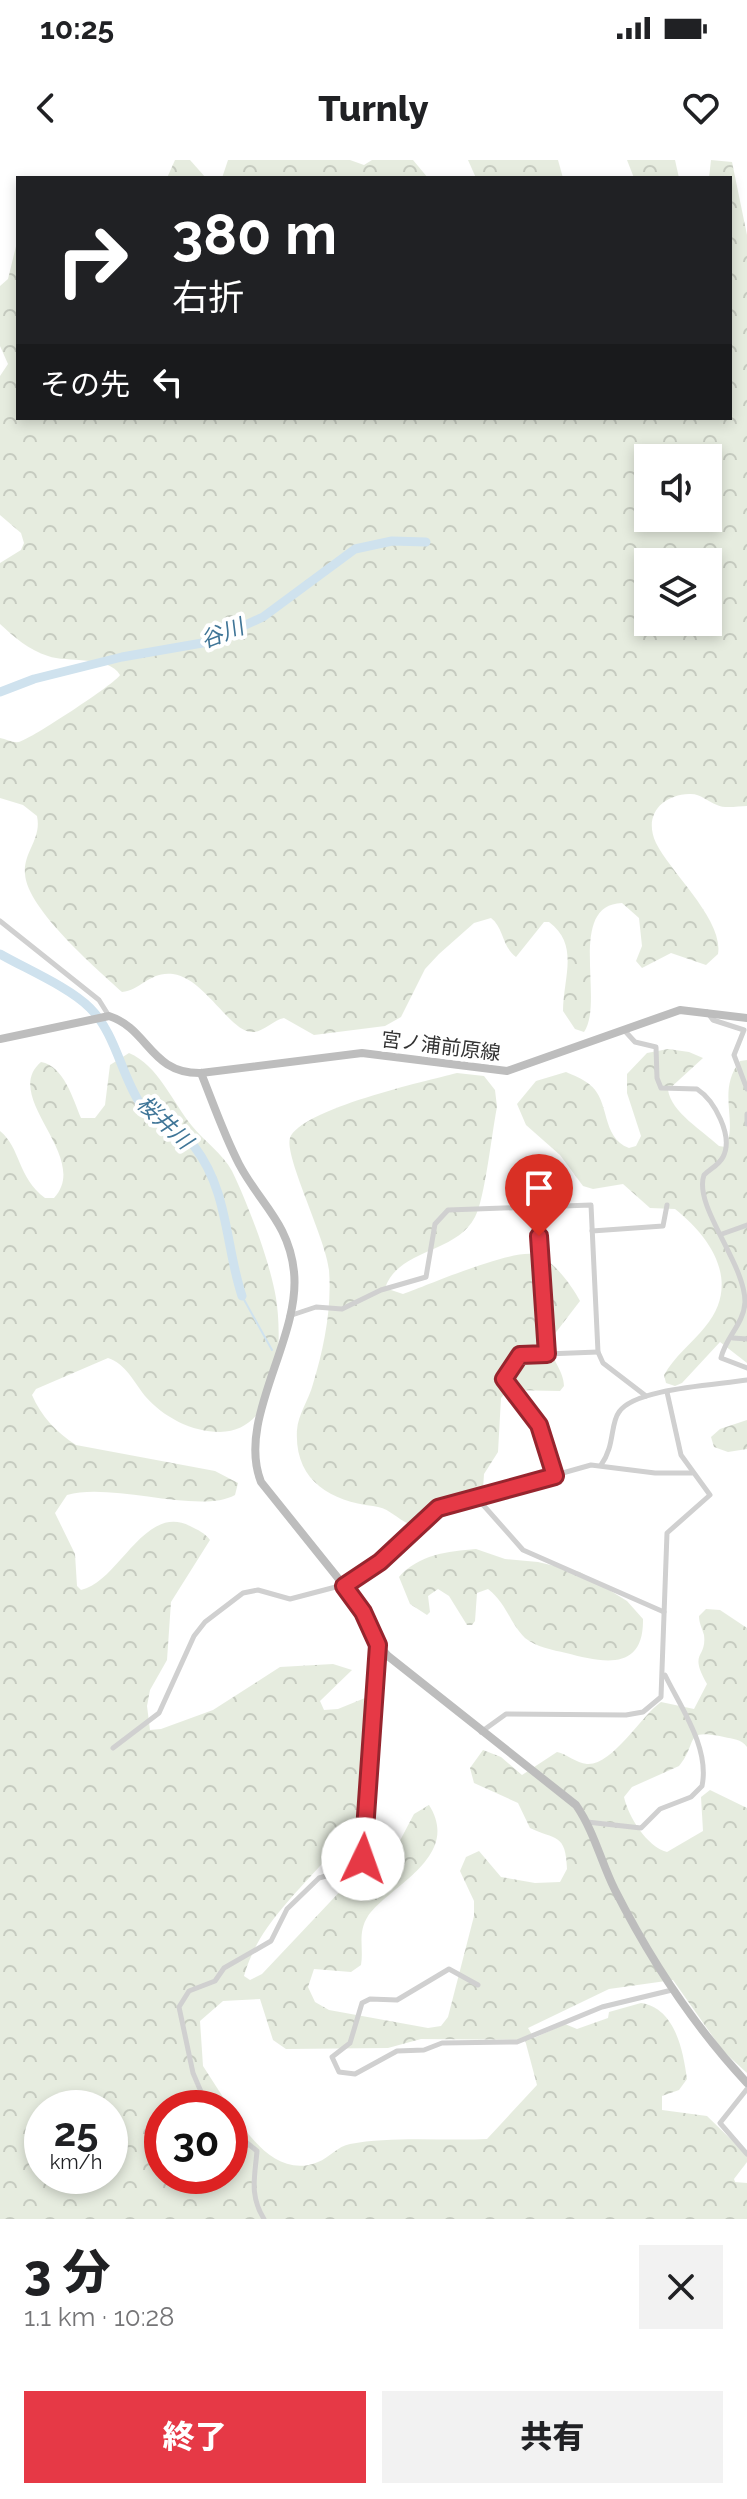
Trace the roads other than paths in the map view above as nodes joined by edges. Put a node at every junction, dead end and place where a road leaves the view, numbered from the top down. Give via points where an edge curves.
1 (0, 921) edge
2 (707, 1011) junction
3 (106, 1016) junction
4 (747, 1018) edge
5 (624, 1030) junction
6 (0, 1039) edge
7 (201, 1073) junction
8 (747, 1089) edge
9 (747, 1114) edge
10 (747, 1124) edge
11 (539, 1205) junction
12 (667, 1205) dead end
13 (747, 1225) edge
14 (592, 1231) junction
15 (722, 1234) junction
16 (288, 1317) junction
17 (733, 1338) junction
18 (747, 1339) edge
19 (598, 1352) junction
20 (547, 1354) junction
21 (747, 1368) edge
22 (747, 1380) edge
23 (667, 1392) junction
24 (646, 1396) junction
25 (601, 1465) junction
26 (692, 1473) junction
27 (555, 1476) junction
28 (477, 1498) junction
29 (344, 1586) junction
30 (664, 1612) junction
31 (378, 1645) junction
32 (661, 1669) junction
33 (481, 1732) junction
34 (113, 1748) dead end
35 (587, 1822) junction
36 (478, 1985) dead end
37 (672, 1990) junction
38 (747, 2086) edge
39 (200, 2090) edge
40 (248, 2144) edge
41 (747, 2154) edge
42 (264, 2219) edge

1 - 3 street via 99,1000
2 - 4 street, 宮ノ浦前原線
2 - 5 street, 宮ノ浦前原線 via 680,1010
2 - 8 street via 713,1020 744,1030 734,1055
3 - 6 street
3 - 7 street, 宮ノ浦前原線 via 128,1026 170,1068
5 - 7 street, 宮ノ浦前原線 via 507,1071 362,1053
5 - 15 street via 635,1042 656,1047 661,1088 693,1087 713,1105 725,1150 701,1183
7 - 16 street via 240,1166 284,1231 294,1276
9 - 10 street
11 - 14 street via 591,1205
11 - 16 street via 448,1210 435,1224 426,1277 347,1307 303,1309
11 - 20 street
12 - 14 street via 663,1226
13 - 15 street
14 - 19 street
15 - 17 street via 744,1296
16 - 29 street via 257,1431 255,1468 270,1496
17 - 18 street
17 - 21 street via 721,1358
19 - 20 street
19 - 24 street via 603,1363
20 - 27 street via 520,1355 504,1379 539,1425
22 - 23 street
23 - 24 street
23 - 26 street via 681,1455
24 - 25 street via 616,1415 611,1451
25 - 26 street
25 - 27 street
26 - 30 street via 709,1497 667,1533
27 - 28 street
28 - 29 street via 438,1508 380,1562
28 - 30 street via 523,1550
29 - 31 street
29 - 34 street via 290,1599 252,1590 236,1597 194,1636 159,1713
30 - 32 street
31 - 33 street
31 - 39 street via 366,1848 359,1872 319,1878 287,1909 271,1941 224,1968 215,1981 189,1991 179,2007
32 - 33 street via 661,1697 643,1712 506,1714
32 - 35 street via 700,1751 702,1786 691,1797 660,1809 641,1828
33 - 35 street via 557,1787
35 - 37 street via 615,1890
36 - 37 street via 449,1969 397,2000 362,2003 350,2043 332,2057 339,2072 355,2074 397,2051 442,2043 517,2042 602,2007
37 - 38 street
38 - 41 street via 720,2123
40 - 42 street via 257,2151 252,2180

